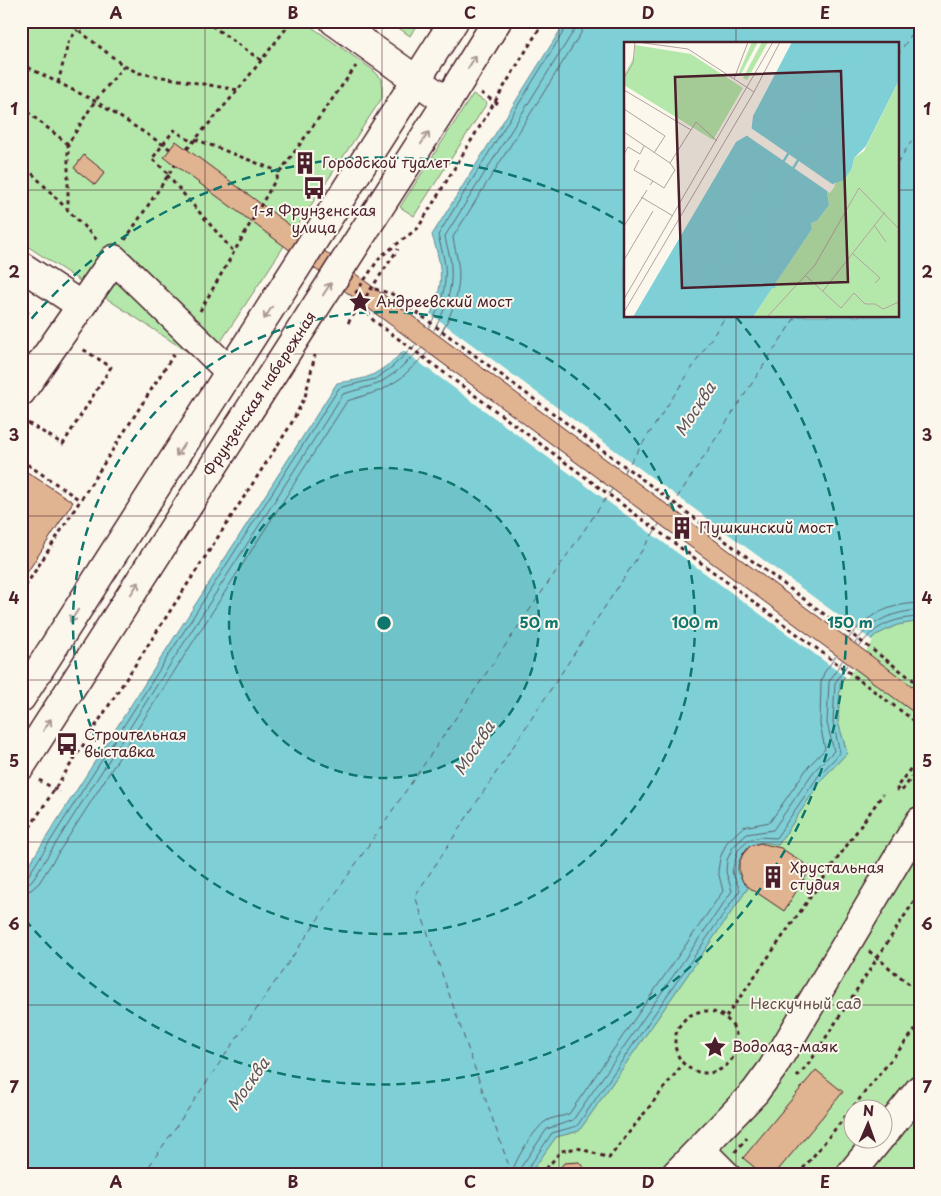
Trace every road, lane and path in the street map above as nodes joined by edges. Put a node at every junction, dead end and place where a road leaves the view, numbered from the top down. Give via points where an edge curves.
1 (67, 21) edge
2 (205, 21) edge
3 (292, 21) edge
4 (454, 21) edge
5 (497, 21) edge
6 (544, 21) edge
7 (336, 22) edge
8 (78, 30) junction
9 (262, 61) junction
10 (360, 61) dead end
11 (21, 64) edge
12 (124, 66) junction
13 (416, 80) junction
14 (58, 83) junction
15 (238, 90) junction
16 (476, 90) dead end
17 (95, 101) junction
18 (448, 102) junction
19 (496, 102) junction
20 (500, 105) dead end
21 (21, 107) edge
22 (194, 140) junction
23 (68, 144) junction
24 (163, 144) junction
25 (170, 149) dead end
26 (186, 149) dead end
27 (21, 162) edge
28 (175, 165) dead end
29 (280, 172) junction
30 (168, 174) junction
31 (68, 208) junction
32 (398, 250) dead end
33 (234, 252) junction
34 (114, 259) junction
35 (21, 266) edge
36 (375, 289) dead end
37 (80, 305) junction
38 (363, 305) dead end
39 (347, 306) dead end
40 (198, 315) dead end
41 (348, 324) dead end
42 (441, 330) junction
43 (59, 334) junction
44 (437, 335) dead end
45 (176, 350) dead end
46 (425, 351) dead end
47 (315, 354) dead end
48 (422, 356) junction
49 (230, 372) junction
50 (21, 392) edge
51 (545, 407) junction
52 (542, 412) dead end
53 (21, 419) edge
54 (530, 428) dead end
55 (526, 434) junction
56 (21, 460) edge
57 (80, 500) junction
58 (21, 593) edge
59 (838, 624) junction
60 (834, 629) dead end
61 (822, 645) dead end
62 (818, 650) junction
63 (920, 685) edge
64 (21, 698) edge
65 (920, 725) edge
66 (920, 756) edge
67 (920, 766) edge
68 (28, 771) edge
69 (54, 789) junction
70 (60, 792) dead end
71 (883, 794) dead end
72 (920, 821) edge
73 (21, 841) edge
74 (920, 892) edge
75 (850, 936) junction
76 (877, 958) junction
77 (920, 993) edge
78 (726, 1017) junction
79 (920, 1024) edge
80 (683, 1064) junction
81 (791, 1084) dead end
82 (920, 1089) edge
83 (894, 1122) edge
84 (749, 1135) dead end
85 (872, 1148) edge
86 (701, 1150) junction
87 (724, 1172) edge
88 (541, 1175) edge
89 (676, 1175) edge
90 (798, 1175) edge
91 (850, 1175) edge

1 - 8 path
2 - 9 path
3 - 9 path
4 - 13 main road
18 -> 5 main road, Фрунзенская набережная
6 - 19 path
7 - 13 main road
8 - 12 path
8 - 14 path via 69,40
9 - 15 path
10 - 29 path
11 - 14 path
12 - 15 path via 139,73
12 - 17 path
13 - 18 main road
13 -> 49 main road
14 - 17 path
15 - 22 path
16 - 19 path
17 - 23 path
17 - 24 path
68 -> 18 main road, Фрунзенская набережная
19 - 20 path
19 - 39 path via 418,228 380,257
21 - 23 path
22 - 24 path via 174,130
22 - 26 path
22 - 29 path
23 - 31 path
24 - 25 path
24 - 30 path via 152,159
27 - 31 path
28 - 30 path
29 - 33 path
30 - 33 path
30 - 34 path
31 - 34 path
32 - 41 path
33 - 40 path
34 - 37 main road
34 - 49 main road
35 - 37 main road
36 - 42 path via 392,294
37 - 43 main road
38 - 48 path via 373,320
42 - 44 path
42 - 51 path
43 - 50 main road
43 - 53 path via 111,368 63,444
45 - 57 path
46 - 48 path
47 - 69 path via 305,397 290,426
48 - 55 path
49 -> 64 main road
51 - 52 path
51 - 59 path
54 - 55 path
55 - 62 path
56 - 57 path
57 - 58 path
59 - 60 path
59 - 63 path
61 - 62 path
62 - 65 path
66 - 67 path via 896,788 901,792
68 - 69 path
69 - 70 path
69 - 73 path
71 - 78 path
72 - 75 main road
74 - 76 path
75 - 76 path
75 - 86 main road via 756,1092
76 - 77 path
76 - 81 path via 810,1062
78 - 80 path via 712,1010 696,1011 683,1020 675,1034 676,1050
78 - 80 path via 736,1031 738,1041 732,1060 717,1071 708,1073
79 - 90 path
80 - 88 path via 609,1158 578,1148 562,1151
82 - 83 main road
84 - 87 path
85 - 91 main road
86 - 87 main road
86 - 89 main road

